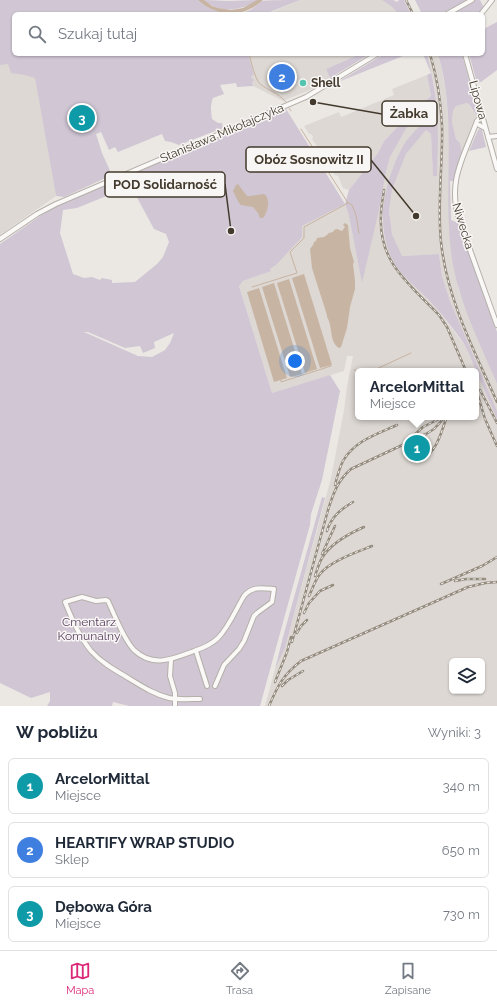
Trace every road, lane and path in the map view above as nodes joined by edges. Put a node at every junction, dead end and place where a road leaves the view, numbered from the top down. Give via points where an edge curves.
1 (472, 0) edge
2 (492, 0) edge
3 (451, 12) edge
4 (483, 12) edge
5 (375, 56) edge
6 (466, 56) edge
7 (483, 120) junction
8 (477, 126) junction
9 (485, 128) junction
10 (497, 136) edge
11 (488, 137) junction
12 (497, 169) edge
13 (0, 240) edge
14 (497, 325) edge
15 (196, 651) dead end
16 (171, 660) junction
17 (207, 686) dead end
18 (215, 686) dead end
19 (175, 699) junction
20 (200, 699) dead end
21 (175, 706) edge

1 - 3 street
2 - 4 street
5 - 13 street, Stanisława Mikołajczyka via 306,97 56,204
6 - 7 street, Lipowa
7 - 8 street
7 - 9 street, Lipowa
8 - 9 street
8 - 14 street, Niwecka via 458,167 455,206
9 - 11 street, Lipowa
10 - 11 street
11 - 12 street, Lipowa
15 - 17 street
16 - 18 street via 210,645 218,638 248,591 258,588 274,589 272,602 254,616 244,641 224,665
16 - 19 street via 170,676
16 - 19 street via 152,660 133,650 108,601 96,602 82,597 65,602 80,635 102,661 147,689
19 - 20 street
19 - 21 street

